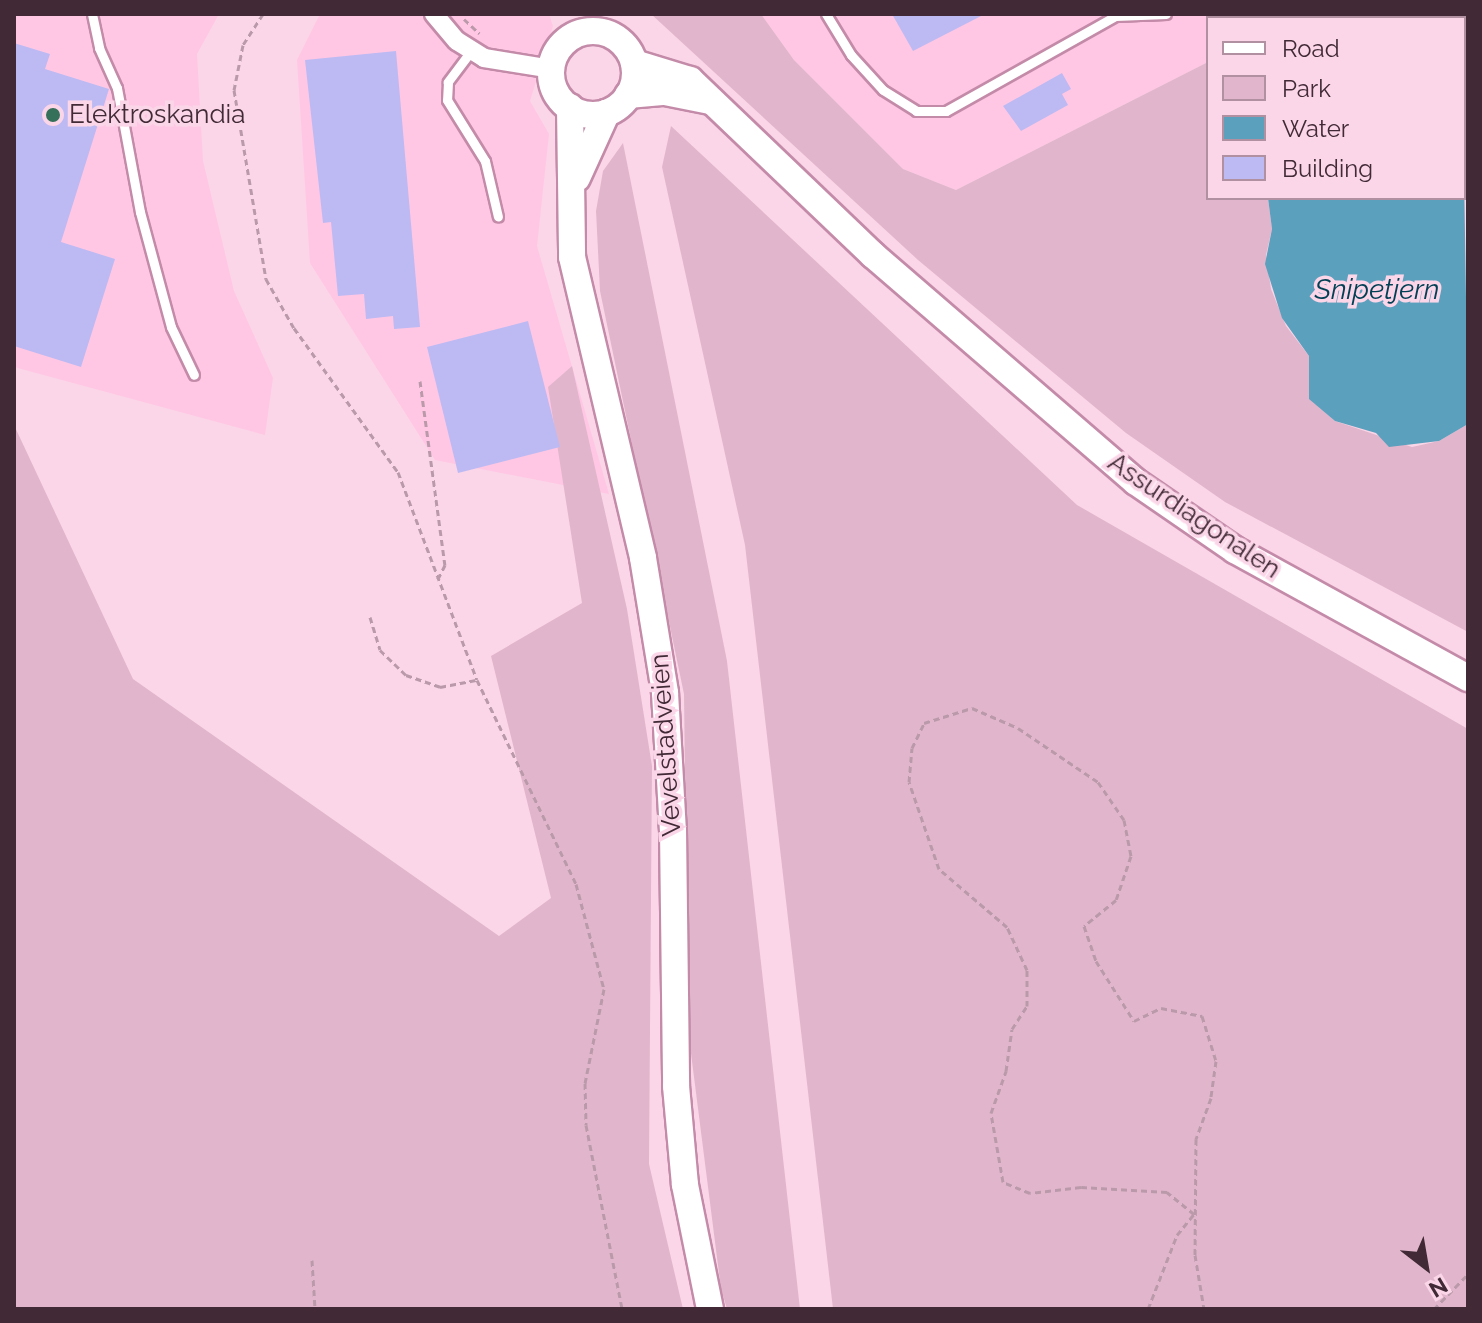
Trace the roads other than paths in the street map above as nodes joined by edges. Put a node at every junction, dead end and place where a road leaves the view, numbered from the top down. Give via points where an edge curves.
1 (92, 14) edge
2 (434, 14) edge
3 (826, 14) edge
4 (1166, 14) edge
5 (1114, 15) edge
6 (606, 24) edge
7 (574, 25) edge
8 (471, 51) junction
9 (634, 63) junction
10 (551, 69) junction
11 (628, 95) junction
12 (710, 101) junction
13 (570, 107) junction
14 (607, 112) junction
15 (572, 188) junction
16 (498, 217) dead end
17 (194, 375) dead end
18 (1468, 678) edge
19 (710, 1309) edge

1 - 17 lane via 99,48 117,88 140,212 171,327
2 - 8 street
3 - 5 lane via 851,55 883,90 916,111 946,111 972,100
4 - 5 lane
6 - 7 main road via 591,31
6 - 9 main road
7 - 10 main road
8 - 10 street via 499,63
8 - 16 lane via 448,82 447,100 485,161
9 - 11 main road
9 - 12 main road via 690,80
10 - 13 main road, Vevelstadveien via 553,87
11 - 12 main road via 665,92
11 - 14 main road, Vevelstadveien
12 - 18 main road, Assurdiagonalen via 909,286 1136,482 1235,550
13 - 14 main road via 588,114
13 - 15 main road, Vevelstadveien
14 - 15 main road, Vevelstadveien
15 - 19 main road, Vevelstadveien via 575,276 643,558 662,671 673,818 676,1086 685,1185

